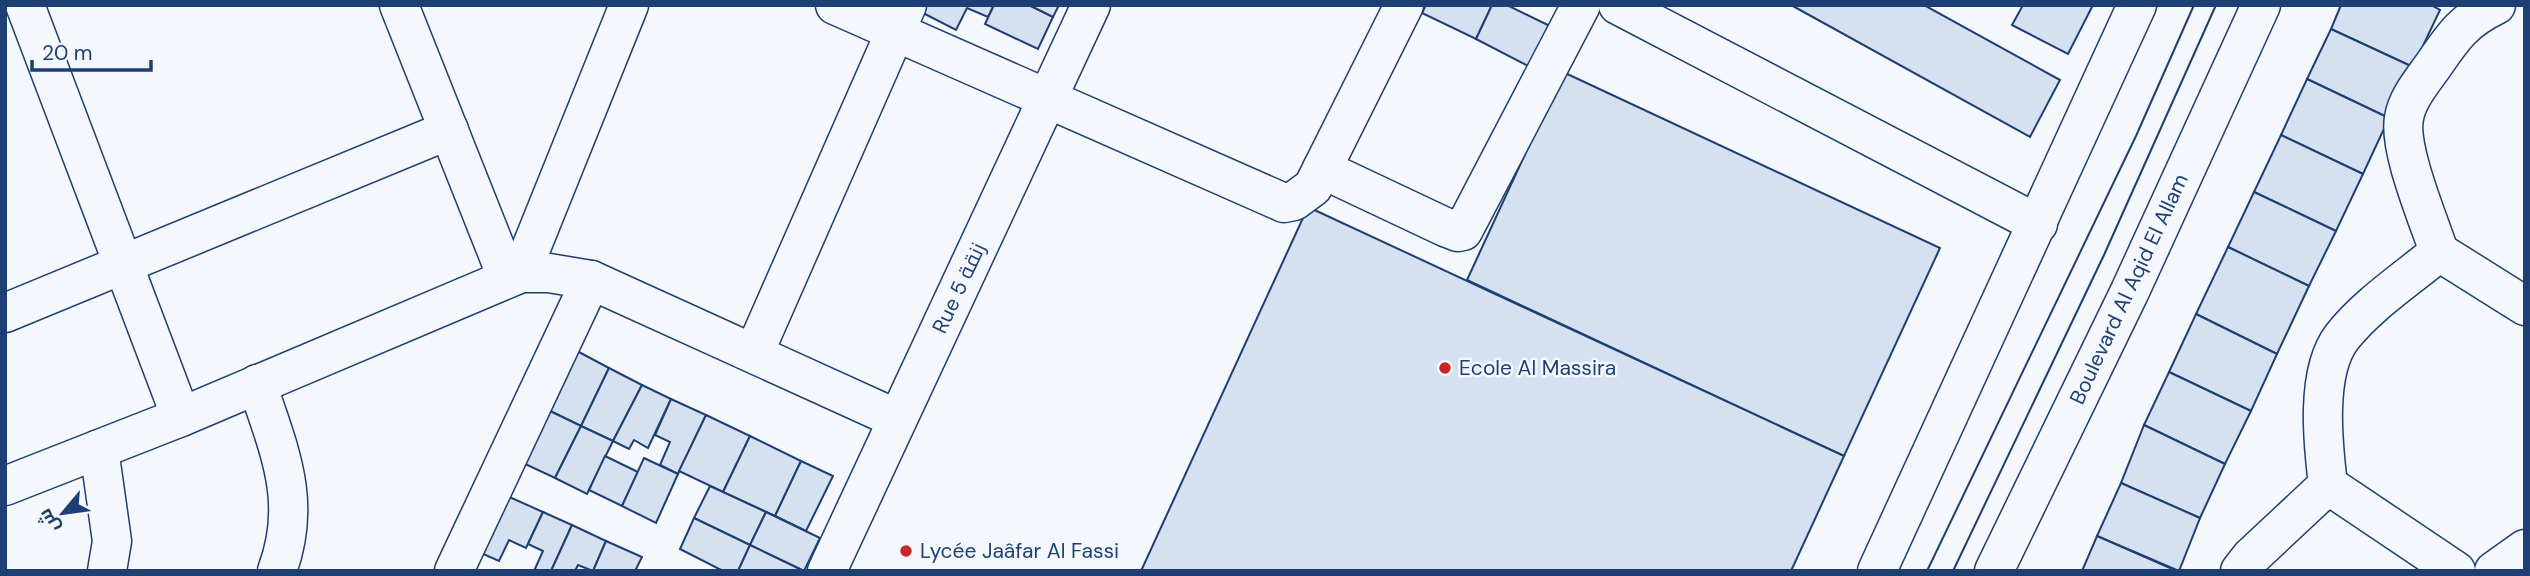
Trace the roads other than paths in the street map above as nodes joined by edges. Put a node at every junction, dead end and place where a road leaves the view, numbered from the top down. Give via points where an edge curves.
1 (25, 5) edge
2 (399, 5) edge
3 (629, 5) edge
4 (835, 5) edge
5 (1091, 5) edge
6 (1404, 5) edge
7 (1581, 5) edge
8 (1618, 5) edge
9 (2137, 5) edge
10 (2261, 5) edge
11 (2496, 5) edge
12 (901, 19) edge
13 (1047, 100) junction
14 (449, 130) junction
15 (1322, 169) junction
16 (2038, 224) junction
17 (2439, 252) junction
18 (125, 262) junction
19 (514, 275) junction
20 (591, 280) junction
21 (2525, 306) edge
22 (5, 313) edge
23 (754, 353) junction
24 (257, 384) junction
25 (181, 416) junction
26 (897, 419) junction
27 (99, 449) junction
28 (2328, 485) junction
29 (5, 486) edge
30 (2525, 549) edge
31 (107, 571) edge
32 (277, 571) edge
33 (454, 571) edge
34 (827, 571) edge
35 (1877, 571) edge
36 (1994, 571) edge
37 (2240, 571) edge
38 (2456, 571) edge
39 (2494, 571) edge

1 - 18 street
2 - 14 street
3 - 19 street
4 - 12 street
5 - 13 street, Rue 5 زنقة
6 - 15 street
7 - 15 street via 1463,231 1445,227
8 - 16 street
9 - 16 street
10 - 36 street, Boulevard Al Aqid El Allam via 2130,291
11 - 17 street via 2473,16 2457,31 2416,90 2403,119 2415,181
12 - 13 street
12 - 23 street
13 - 15 street via 1284,203 1313,187
13 - 26 street, Rue 5 زنقة
14 - 18 street
14 - 19 street
16 - 35 street
17 - 21 street
17 - 28 street via 2340,339 2321,420
18 - 22 street
18 - 25 street
19 - 20 street via 549,273
19 - 24 street
20 - 23 street
20 - 33 street
23 - 26 street
24 - 25 street
24 - 32 street via 290,505 289,538
25 - 27 street
26 - 34 street, Rue 5 زنقة
27 - 29 street
27 - 31 street via 112,541
28 - 37 street
28 - 38 street
30 - 39 street

